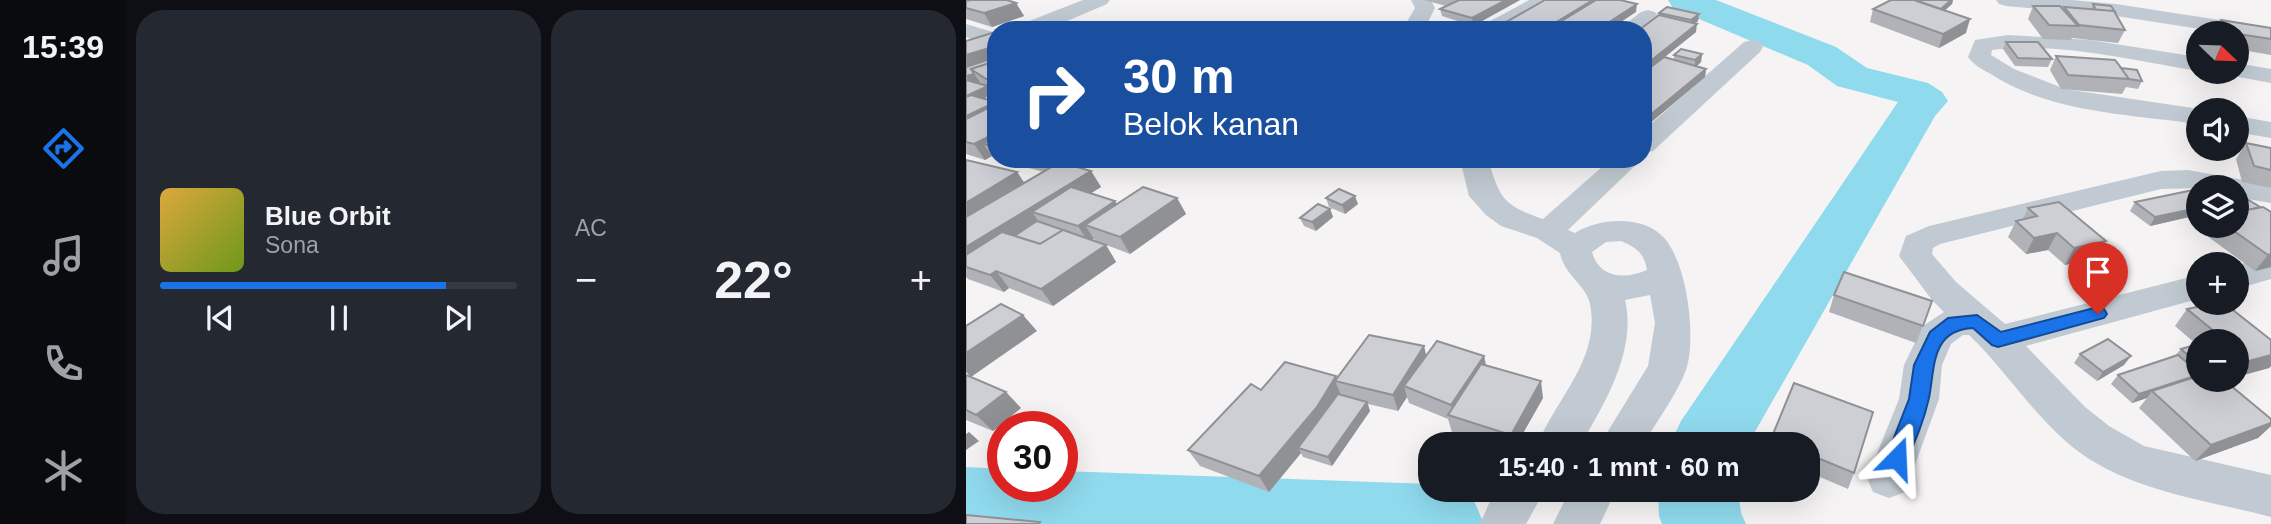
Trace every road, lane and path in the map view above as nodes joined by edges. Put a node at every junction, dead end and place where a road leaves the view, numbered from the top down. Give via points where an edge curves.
1 (1100, 0) edge
2 (1421, 0) edge
3 (1544, 0) edge
4 (2006, 0) edge
5 (2116, 10) junction
6 (1648, 16) dead end
7 (1049, 21) edge
8 (1419, 21) edge
9 (1507, 21) edge
10 (1641, 21) edge
11 (966, 30) edge
12 (2271, 34) edge
13 (987, 38) edge
14 (1752, 47) dead end
15 (2139, 55) junction
16 (2186, 62) edge
17 (2249, 72) edge
18 (2271, 76) edge
19 (2186, 115) edge
20 (2249, 126) edge
21 (2271, 130) edge
22 (1652, 137) edge
23 (1476, 168) edge
24 (1621, 168) edge
25 (2271, 194) edge
26 (1561, 240) junction
27 (2271, 268) edge
28 (2249, 274) edge
29 (1662, 277) junction
30 (1595, 281) junction
31 (2186, 290) edge
32 (1987, 331) junction
33 (1566, 432) edge
34 (1628, 432) edge
35 (1889, 478) dead end
36 (2271, 496) edge

1 - 7 street
2 - 8 street via 1425,8
3 - 9 street
4 - 5 street
5 - 12 street
5 - 15 street
6 - 10 street
11 - 13 street
14 - 22 street
15 - 16 street
15 - 19 street via 2078,45 2001,42 1983,45 1979,57 2014,79 2067,100
17 - 18 street
20 - 21 street
23 - 26 street via 1484,196 1512,219
24 - 26 street
25 - 32 street via 2188,179 2161,180 1929,236 1917,243 1915,256 1944,292
26 - 29 street via 1625,231 1648,240 1661,257
26 - 30 street
27 - 28 street
29 - 30 street via 1641,287 1617,290
29 - 34 street via 1673,323 1667,369
30 - 33 street via 1608,302 1608,335 1589,394
31 - 32 street
32 - 35 street via 1954,322 1936,336 1923,365 1919,399
32 - 36 street via 2070,419 2135,463

